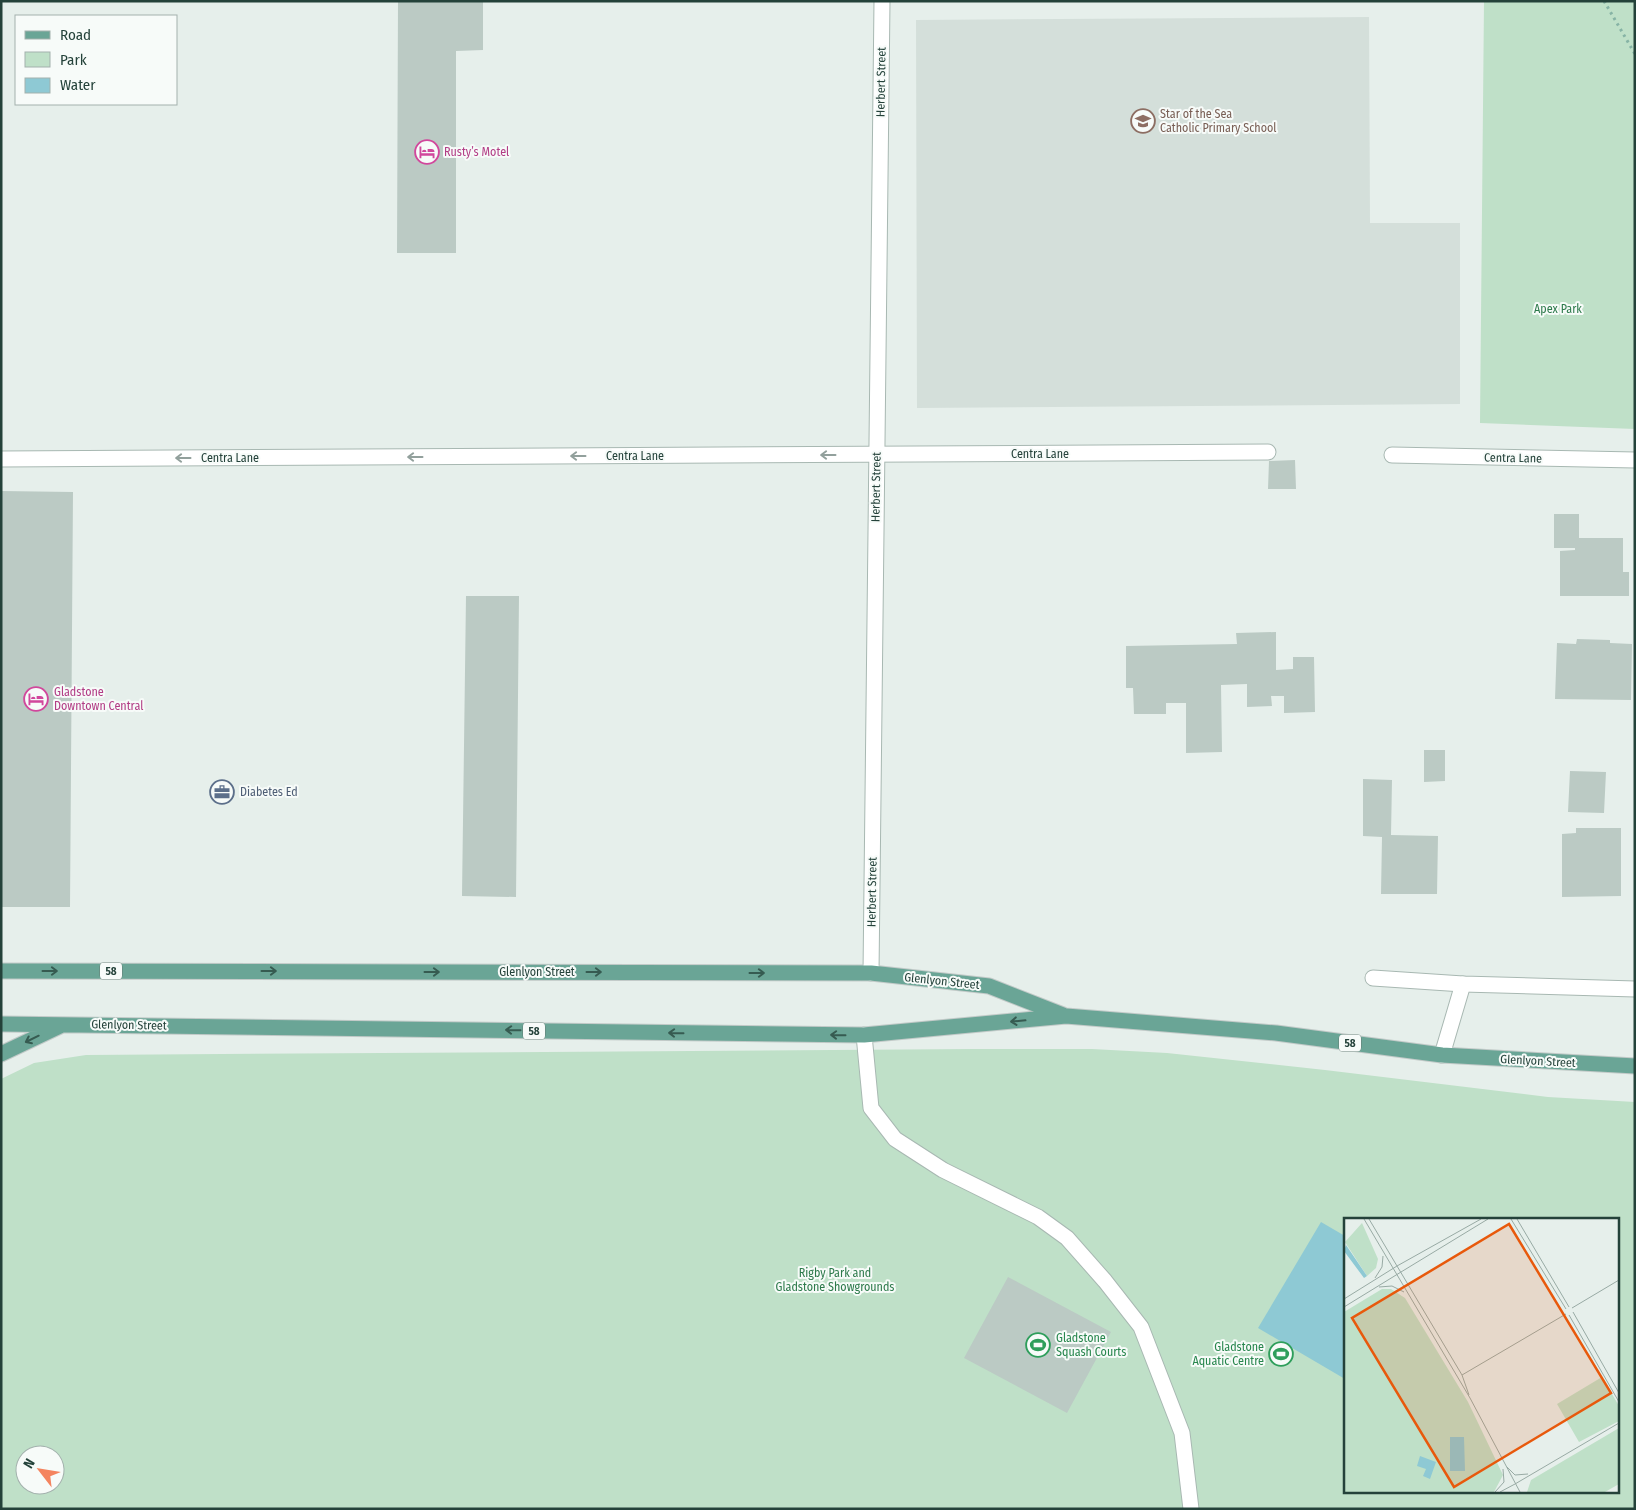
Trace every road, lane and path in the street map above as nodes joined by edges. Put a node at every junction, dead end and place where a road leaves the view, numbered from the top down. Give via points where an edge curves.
1 (882, 1) edge
2 (1604, 1) edge
3 (1635, 54) edge
4 (1268, 452) dead end
5 (877, 455) junction
6 (1392, 455) dead end
7 (1, 459) edge
8 (1635, 460) edge
9 (1, 971) edge
10 (871, 973) junction
11 (1372, 978) dead end
12 (1463, 984) junction
13 (1635, 989) edge
14 (1066, 1016) junction
15 (1, 1024) edge
16 (63, 1024) junction
17 (864, 1035) junction
18 (1, 1054) edge
19 (1442, 1055) junction
20 (1633, 1066) edge
21 (1191, 1509) edge

1 - 5 street, Herbert Street
2 - 3 path
4 - 5 street, Centra Lane
5 -> 7 street, Centra Lane
5 - 10 street, Herbert Street
6 - 8 street, Centra Lane
9 -> 10 main road, Glenlyon Street / 58
10 - 14 main road, Glenlyon Street / 58 via 990,986
11 - 12 street
12 - 13 street
12 - 19 street
14 -> 17 main road, Glenlyon Street / 58
14 - 19 main road, Glenlyon Street / 58 via 1276,1033
15 - 16 main road, Glenlyon Street / 58
17 -> 16 main road, Glenlyon Street / 58
16 -> 18 main road
17 - 21 street via 871,1108 895,1138 943,1170 1038,1217 1067,1238 1141,1327 1182,1433
19 - 20 main road, Glenlyon Street / 58

